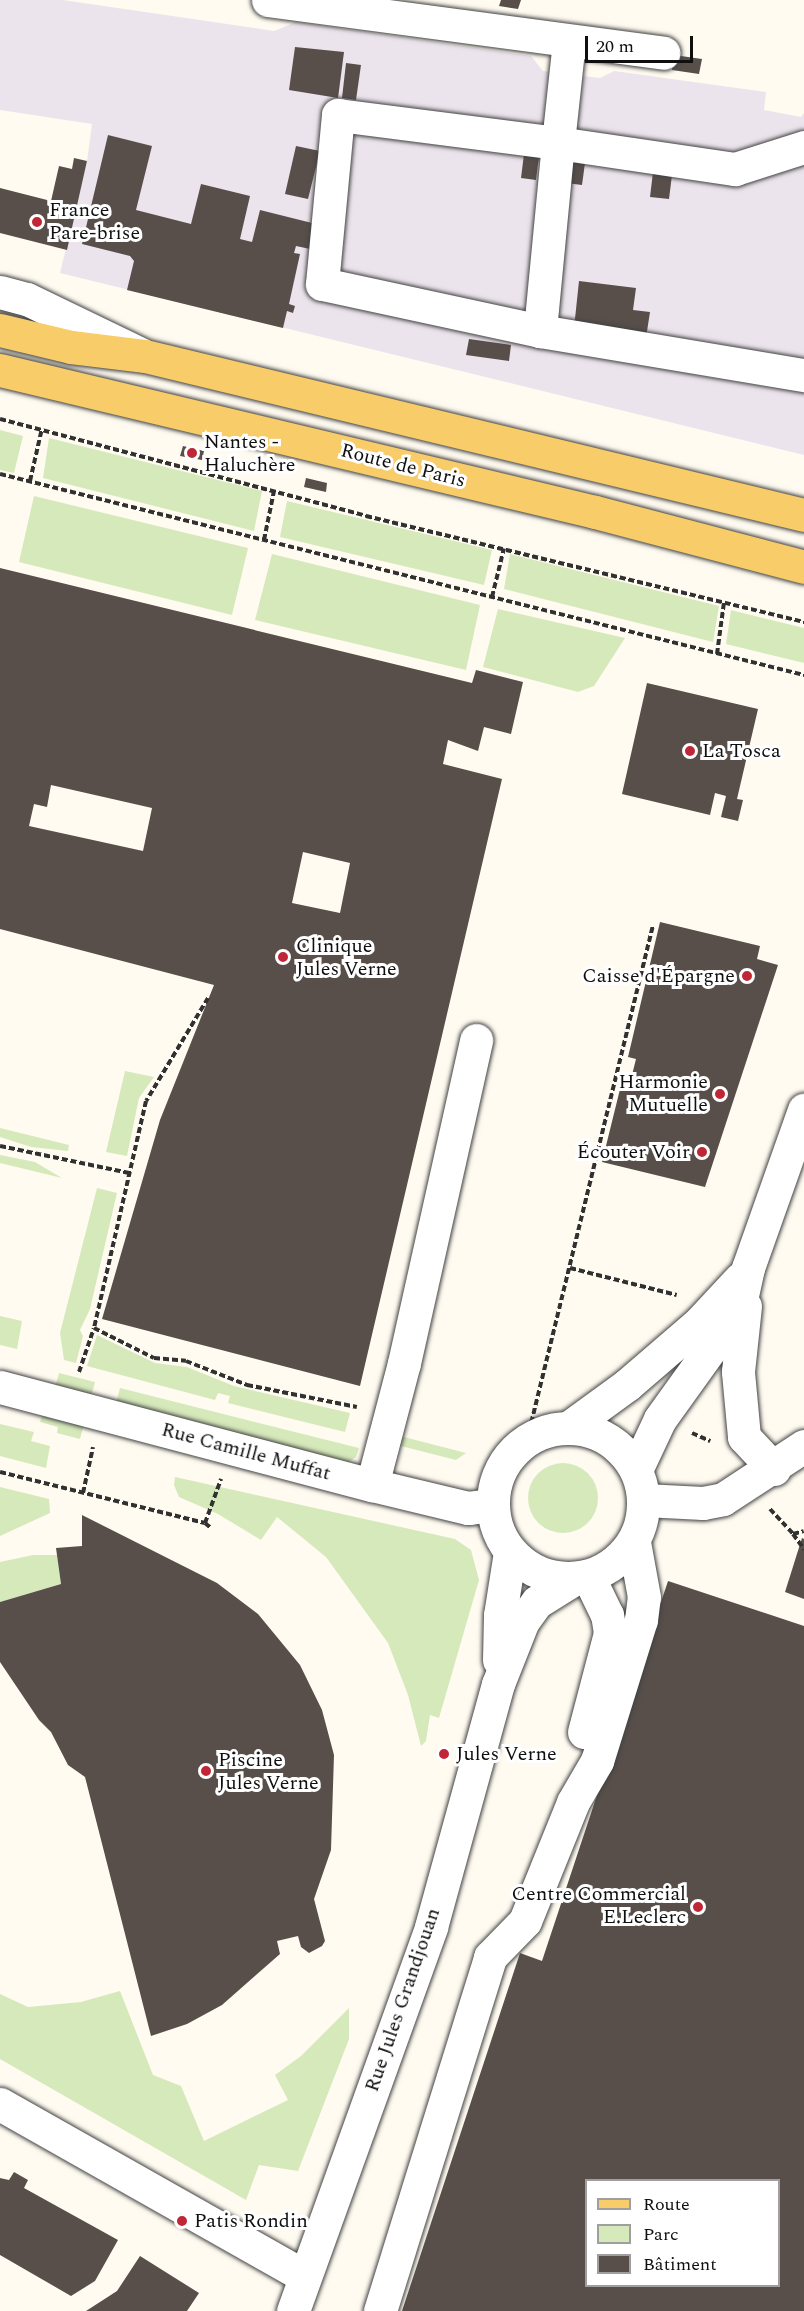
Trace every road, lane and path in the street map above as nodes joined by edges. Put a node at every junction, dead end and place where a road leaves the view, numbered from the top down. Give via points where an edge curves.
1 (268, 0) edge
2 (569, 40) junction
3 (663, 53) dead end
4 (558, 143) junction
5 (804, 147) edge
6 (0, 292) edge
7 (0, 330) edge
8 (540, 331) junction
9 (145, 356) junction
10 (0, 370) edge
11 (804, 375) edge
12 (0, 419) edge
13 (42, 428) junction
14 (0, 474) edge
15 (30, 482) junction
16 (274, 491) junction
17 (804, 515) edge
18 (264, 540) junction
19 (504, 548) junction
20 (804, 567) edge
21 (492, 597) junction
22 (724, 602) junction
23 (804, 622) edge
24 (717, 654) junction
25 (804, 675) edge
26 (653, 925) dead end
27 (208, 998) dead end
28 (476, 1040) dead end
29 (804, 1110) edge
30 (0, 1146) edge
31 (129, 1173) junction
32 (570, 1268) junction
33 (748, 1268) junction
34 (683, 1297) dead end
35 (94, 1328) junction
36 (79, 1372) dead end
37 (0, 1387) edge
38 (390, 1414) junction
39 (568, 1428) junction
40 (684, 1430) dead end
41 (527, 1440) junction
42 (722, 1445) dead end
43 (804, 1446) edge
44 (774, 1469) junction
45 (0, 1472) edge
46 (221, 1479) dead end
47 (372, 1485) junction
48 (640, 1485) junction
49 (761, 1500) dead end
50 (493, 1505) junction
51 (205, 1522) junction
52 (211, 1528) dead end
53 (804, 1531) edge
54 (793, 1534) junction
55 (634, 1542) junction
56 (804, 1549) edge
57 (510, 1552) junction
58 (581, 1578) junction
59 (498, 1684) junction
60 (573, 1802) junction
61 (0, 2104) edge
62 (304, 2276) junction
63 (293, 2311) edge
64 (380, 2311) edge

1 - 2 street
2 - 3 street
2 - 4 street
4 - 5 street via 735,169
4 - 8 street
4 - 8 street via 338,115 322,284
6 - 9 street via 27,299
7 - 9 main road via 71,347
8 - 11 street
9 - 17 main road
10 - 20 main road, Route de Paris via 595,512
12 - 13 path
13 - 15 path
13 - 16 path
14 - 15 path
15 - 18 path
16 - 18 path
16 - 19 path
18 - 21 path
19 - 21 path
19 - 22 path
21 - 24 path
22 - 23 path
22 - 24 path
24 - 25 path
26 - 32 path
27 - 31 path via 146,1101
28 - 38 street
29 - 33 street
30 - 31 path
31 - 35 path
32 - 34 path
32 - 41 path
33 - 39 street via 699,1323 627,1385
33 - 44 street via 738,1372 740,1410 744,1437
33 - 48 street via 739,1309 727,1331 660,1419
35 - 36 path
35 - 38 path via 154,1358 186,1361 247,1385
37 - 47 street, Rue Camille Muffat
38 - 47 street
39 - 41 street via 542,1432
39 - 48 street via 595,1432 612,1442
40 - 42 path
41 - 50 street via 504,1463
43 - 44 street
44 - 48 street via 723,1499 703,1503
45 - 51 path
46 - 51 path
47 - 50 street, Rue Camille Muffat via 468,1508
48 - 55 street
49 - 54 path
50 - 57 street via 496,1526
51 - 52 path
53 - 54 path
54 - 56 path
55 - 58 street via 615,1563
55 - 60 street via 644,1596 641,1620 597,1761
57 - 58 street via 546,1576
57 - 59 street, Rue Jules Grandjouan via 500,1615
58 - 59 street, Rue Jules Grandjouan via 537,1602 523,1621
58 - 60 street via 607,1615 610,1633 579,1751
59 - 62 street, Rue Jules Grandjouan via 431,1927
60 - 64 street via 525,1921 490,1958
61 - 62 street
62 - 63 street, Rue Jules Grandjouan

